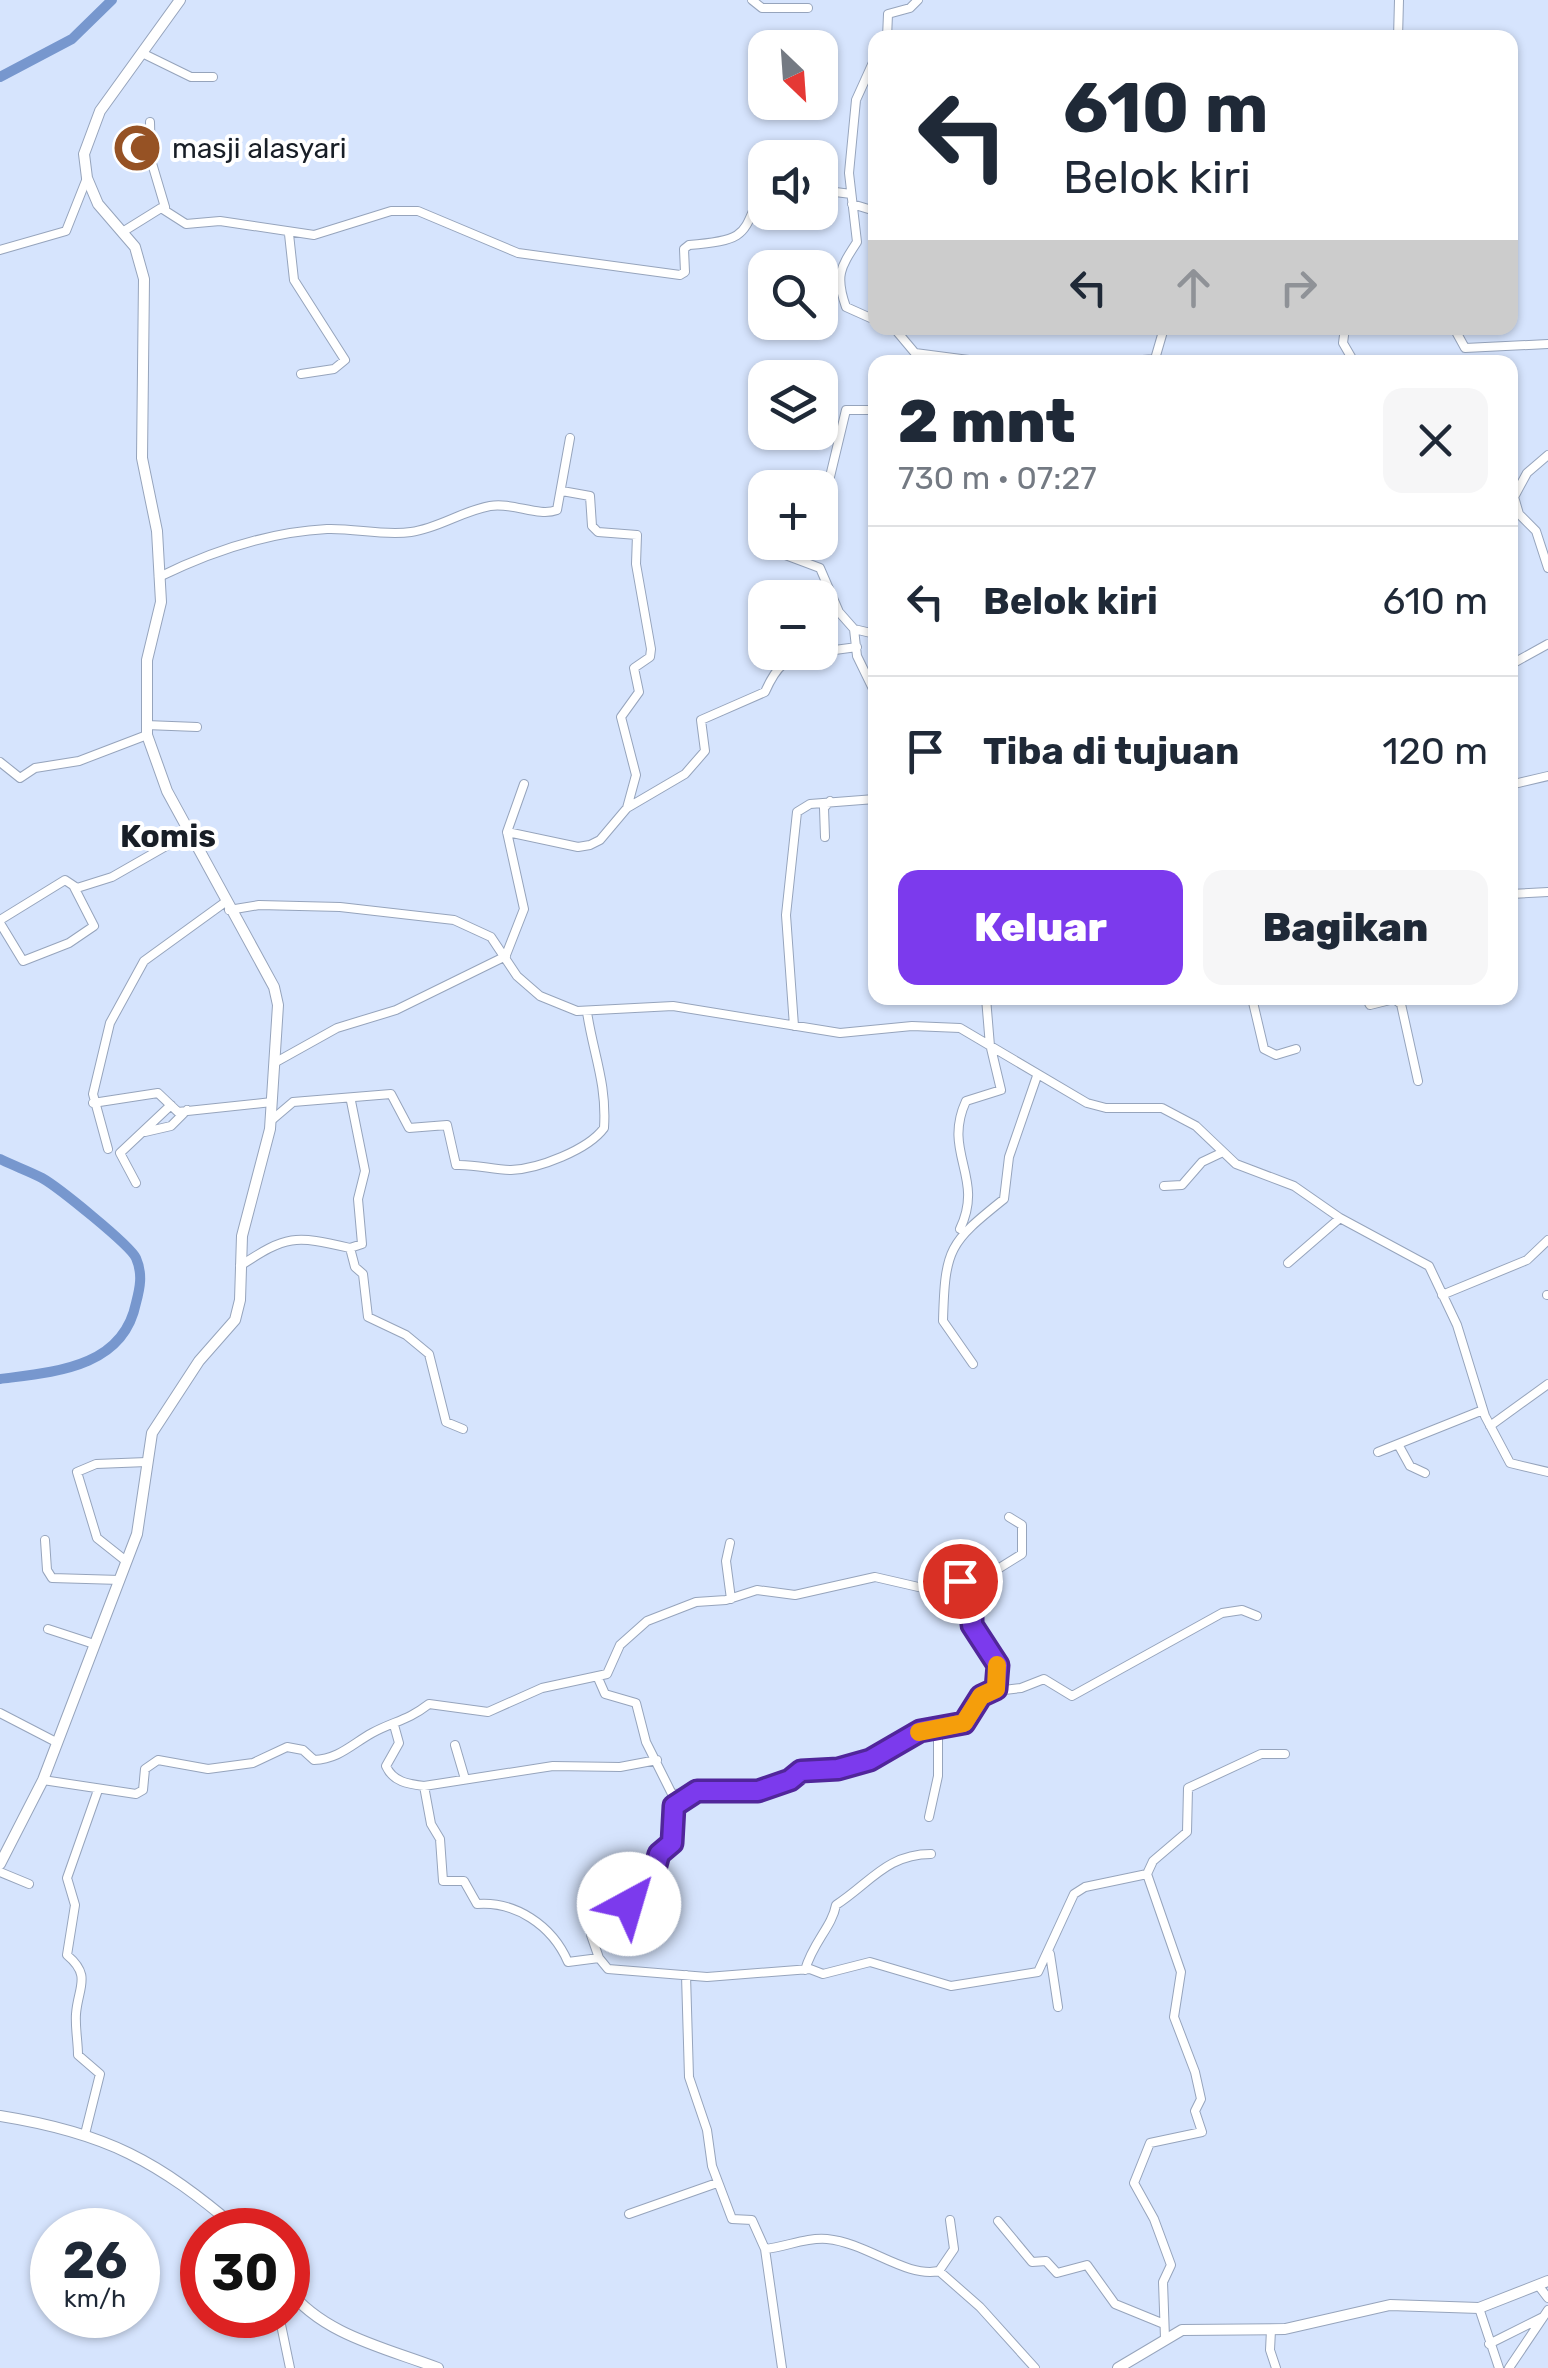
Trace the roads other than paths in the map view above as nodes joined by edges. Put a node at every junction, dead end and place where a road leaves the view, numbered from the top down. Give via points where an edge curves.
1 (180, 0) edge
2 (752, 0) edge
3 (918, 0) edge
4 (1399, 0) edge
5 (808, 8) dead end
6 (887, 30) edge
7 (1398, 30) edge
8 (144, 54) junction
9 (868, 73) edge
10 (212, 77) dead end
11 (150, 122) dead end
12 (87, 178) junction
13 (838, 195) edge
14 (852, 199) junction
15 (868, 207) edge
16 (165, 208) junction
17 (748, 225) edge
18 (124, 231) junction
19 (288, 234) junction
20 (0, 250) edge
21 (868, 317) edge
22 (903, 335) edge
23 (1458, 335) edge
24 (1548, 344) edge
25 (930, 355) edge
26 (302, 374) dead end
27 (868, 410) edge
28 (570, 438) dead end
29 (1548, 455) edge
30 (833, 470) edge
31 (1518, 487) edge
32 (562, 491) junction
33 (1518, 510) edge
34 (799, 560) edge
35 (1548, 568) edge
36 (159, 577) junction
37 (854, 630) junction
38 (868, 633) edge
39 (1548, 644) edge
40 (856, 647) junction
41 (838, 649) edge
42 (1518, 660) edge
43 (774, 670) edge
44 (868, 682) edge
45 (197, 727) dead end
46 (146, 730) junction
47 (0, 762) edge
48 (1548, 776) edge
49 (1518, 782) edge
50 (524, 784) dead end
51 (868, 799) edge
52 (830, 802) junction
53 (627, 808) junction
54 (508, 832) junction
55 (189, 833) junction
56 (825, 837) dead end
57 (74, 887) junction
58 (1548, 892) edge
59 (1518, 894) edge
60 (226, 906) junction
61 (0, 921) edge
62 (506, 956) junction
63 (987, 1005) edge
64 (1253, 1005) edge
65 (1400, 1005) edge
66 (587, 1012) junction
67 (794, 1026) junction
68 (991, 1047) junction
69 (1296, 1049) dead end
70 (276, 1062) junction
71 (1037, 1076) junction
72 (1418, 1082) dead end
73 (351, 1100) junction
74 (272, 1102) junction
75 (93, 1103) junction
76 (170, 1106) junction
77 (187, 1110) junction
78 (270, 1129) junction
79 (145, 1132) junction
80 (108, 1149) dead end
81 (1221, 1153) junction
82 (136, 1183) dead end
83 (1164, 1186) dead end
84 (1340, 1218) junction
85 (957, 1237) junction
86 (1548, 1240) edge
87 (350, 1248) junction
88 (1288, 1263) dead end
89 (240, 1266) junction
90 (1442, 1295) junction
91 (973, 1364) dead end
92 (1548, 1384) edge
93 (1483, 1410) junction
94 (1490, 1426) junction
95 (463, 1429) dead end
96 (1399, 1446) junction
97 (1378, 1452) dead end
98 (147, 1462) junction
99 (1548, 1472) edge
100 (1425, 1473) dead end
101 (1009, 1517) dead end
102 (45, 1540) dead end
103 (730, 1543) dead end
104 (126, 1561) junction
105 (120, 1580) junction
106 (958, 1582) junction
107 (731, 1599) junction
108 (1257, 1616) dead end
109 (48, 1629) dead end
110 (94, 1644) junction
111 (598, 1678) junction
112 (996, 1689) junction
113 (0, 1713) edge
114 (394, 1725) junction
115 (938, 1729) junction
116 (56, 1742) junction
117 (454, 1745) dead end
118 (1286, 1754) dead end
119 (657, 1760) junction
120 (465, 1779) junction
121 (43, 1780) junction
122 (424, 1786) junction
123 (98, 1790) junction
124 (697, 1791) junction
125 (929, 1817) dead end
126 (931, 1854) dead end
127 (0, 1864) edge
128 (0, 1872) edge
129 (1147, 1874) junction
130 (28, 1884) dead end
131 (1049, 1950) junction
132 (600, 1958) junction
133 (805, 1970) junction
134 (686, 1976) junction
135 (1058, 2007) dead end
136 (0, 2116) edge
137 (85, 2134) junction
138 (717, 2182) junction
139 (213, 2208) edge
140 (629, 2214) dead end
141 (950, 2220) dead end
142 (998, 2221) dead end
143 (765, 2250) junction
144 (939, 2271) junction
145 (1543, 2283) edge
146 (1548, 2298) edge
147 (1479, 2308) junction
148 (1547, 2313) edge
149 (310, 2314) edge
150 (1164, 2324) junction
151 (1272, 2330) junction
152 (284, 2338) edge
153 (1165, 2338) junction
154 (1489, 2344) junction
155 (290, 2368) edge
156 (438, 2368) edge
157 (782, 2368) edge
158 (1035, 2368) edge
159 (1118, 2368) edge
160 (1276, 2368) edge
161 (1499, 2368) edge
162 (1508, 2368) edge

1 - 8 main road
2 - 5 street via 762,8
3 - 6 street via 888,14
4 - 7 street
8 - 10 street via 191,78
8 - 12 main road via 100,111 84,154
9 - 14 street via 856,100
11 - 16 street via 151,160
12 - 18 main road via 98,204
12 - 20 street via 66,231
13 - 14 street
14 - 15 street
14 - 21 street via 858,242 840,265 837,283 846,306
16 - 18 street
16 - 19 street via 186,224 220,221
17 - 19 street via 732,238 689,244 680,275 518,253 418,211 391,211 325,233
18 - 36 main road via 144,279 142,458
19 - 26 street via 294,280 345,360 334,369
22 - 25 street via 911,350
23 - 24 street via 1465,348
27 - 30 street via 846,410
28 - 32 street
29 - 31 street
32 - 36 street via 551,513 490,506 407,532 323,529 278,536 212,553
32 - 53 street via 590,496 598,532 639,539 636,564 651,649 634,668 639,692 621,717 636,775
33 - 35 street via 1536,531
34 - 37 street via 820,568
36 - 46 main road
37 - 38 street
37 - 40 street
39 - 42 street
40 - 41 street
40 - 44 street
43 - 53 street via 765,692 701,720 706,751 685,774
45 - 46 street
46 - 47 street via 79,761 35,768 20,778
46 - 55 main road
48 - 49 street
50 - 54 street
51 - 52 street
52 - 56 street via 824,808
52 - 67 street via 797,812 786,916
53 - 54 street via 600,840 578,847
54 - 62 street via 524,909
55 - 57 street via 112,877
55 - 60 main road
57 - 61 street via 64,880
57 - 61 street via 94,926 37,958 23,961
58 - 59 street
60 - 62 street via 340,906 438,917 481,930
60 - 70 main road via 274,988
60 - 75 street via 151,954 137,971 100,1054
62 - 66 street via 540,996
62 - 70 street
63 - 68 street
64 - 69 street via 1264,1050 1276,1055
65 - 72 street
66 - 67 street via 673,1006
66 - 73 street via 600,1057 604,1128 546,1162 508,1170 456,1165 446,1124 410,1128 391,1094
67 - 68 street via 840,1033 960,1028
68 - 71 street
68 - 85 street via 1001,1090 966,1101 957,1128 972,1196
70 - 74 main road
71 - 81 street via 1096,1106 1162,1108 1196,1126
71 - 85 street via 1009,1157 1004,1199
73 - 78 street via 294,1102 279,1110
73 - 87 street via 365,1171 358,1199 362,1244
74 - 77 street
74 - 78 main road
75 - 76 street via 158,1093
75 - 80 street
76 - 77 street
76 - 79 street
77 - 79 street via 171,1126
78 - 89 main road via 248,1203
79 - 82 street via 120,1152
81 - 83 street via 1202,1162 1182,1185
81 - 84 street via 1294,1186
84 - 88 street
84 - 90 street via 1424,1262
85 - 91 street via 943,1321
86 - 90 street via 1527,1260
87 - 89 street via 281,1242
87 - 95 street via 363,1274 368,1316 429,1354 446,1422
89 - 98 main road via 240,1300 228,1331 204,1354 155,1426
90 - 93 street
92 - 94 street
93 - 94 street
93 - 96 street
94 - 99 street via 1510,1464
96 - 97 street
96 - 100 street via 1410,1466
98 - 104 main road via 140,1522
98 - 104 street via 77,1471 97,1538
101 - 106 street via 1022,1525 1021,1556 1000,1571
102 - 105 street via 52,1578
103 - 107 street
104 - 105 main road
105 - 110 main road
106 - 107 street via 918,1588 874,1577
106 - 112 street via 973,1628 998,1665
107 - 111 street via 696,1602 650,1618 620,1645 612,1671
108 - 112 street via 1222,1613 1072,1696 1044,1678
109 - 110 street
110 - 116 main road
111 - 114 street via 542,1688 488,1712 429,1704
111 - 119 street via 605,1694 635,1701
112 - 115 street via 981,1696 964,1723
113 - 116 street
114 - 122 street via 399,1743 386,1768 402,1782
114 - 123 street via 322,1760 287,1747 253,1763 208,1769 162,1760 145,1770 140,1793
115 - 124 street via 920,1731 870,1760 801,1771 758,1791
115 - 125 street
116 - 121 main road
117 - 120 street
118 - 129 street via 1261,1754 1188,1788 1187,1832
119 - 120 street
119 - 124 street via 672,1794
120 - 122 street
121 - 123 street
121 - 127 main road
122 - 132 street via 444,1882 464,1880 478,1904 497,1902 527,1914 559,1942 568,1962
123 - 137 street via 67,1878 75,1905 67,1956 84,1978 76,2014 78,2056 100,2074
124 - 132 street via 674,1806 672,1843 659,1854 647,1899 629,1904 591,1935
126 - 133 street via 885,1863 836,1905
128 - 130 street
129 - 131 street via 1080,1889
129 - 150 street via 1181,1972 1174,2017 1201,2099 1195,2111 1201,2134 1150,2144 1134,2183 1171,2268 1164,2279
131 - 133 street via 1035,1974 955,1986 870,1962 821,1974
131 - 135 street
132 - 134 street via 608,1969
133 - 134 street
134 - 138 street via 687,2062
136 - 137 main road
137 - 139 main road via 143,2158
138 - 140 street
138 - 143 street via 732,2219 752,2220
141 - 144 street via 954,2249
142 - 150 street via 1032,2262 1046,2261 1057,2273 1088,2265 1115,2304
143 - 144 street via 828,2239 877,2251 920,2274
143 - 157 street
144 - 158 street
145 - 146 street
145 - 147 main road
147 - 151 main road via 1390,2305
147 - 154 street
148 - 154 street
148 - 162 street
149 - 156 main road
150 - 153 street
151 - 153 main road via 1188,2330
151 - 160 street
152 - 155 street
153 - 159 main road
154 - 161 street

